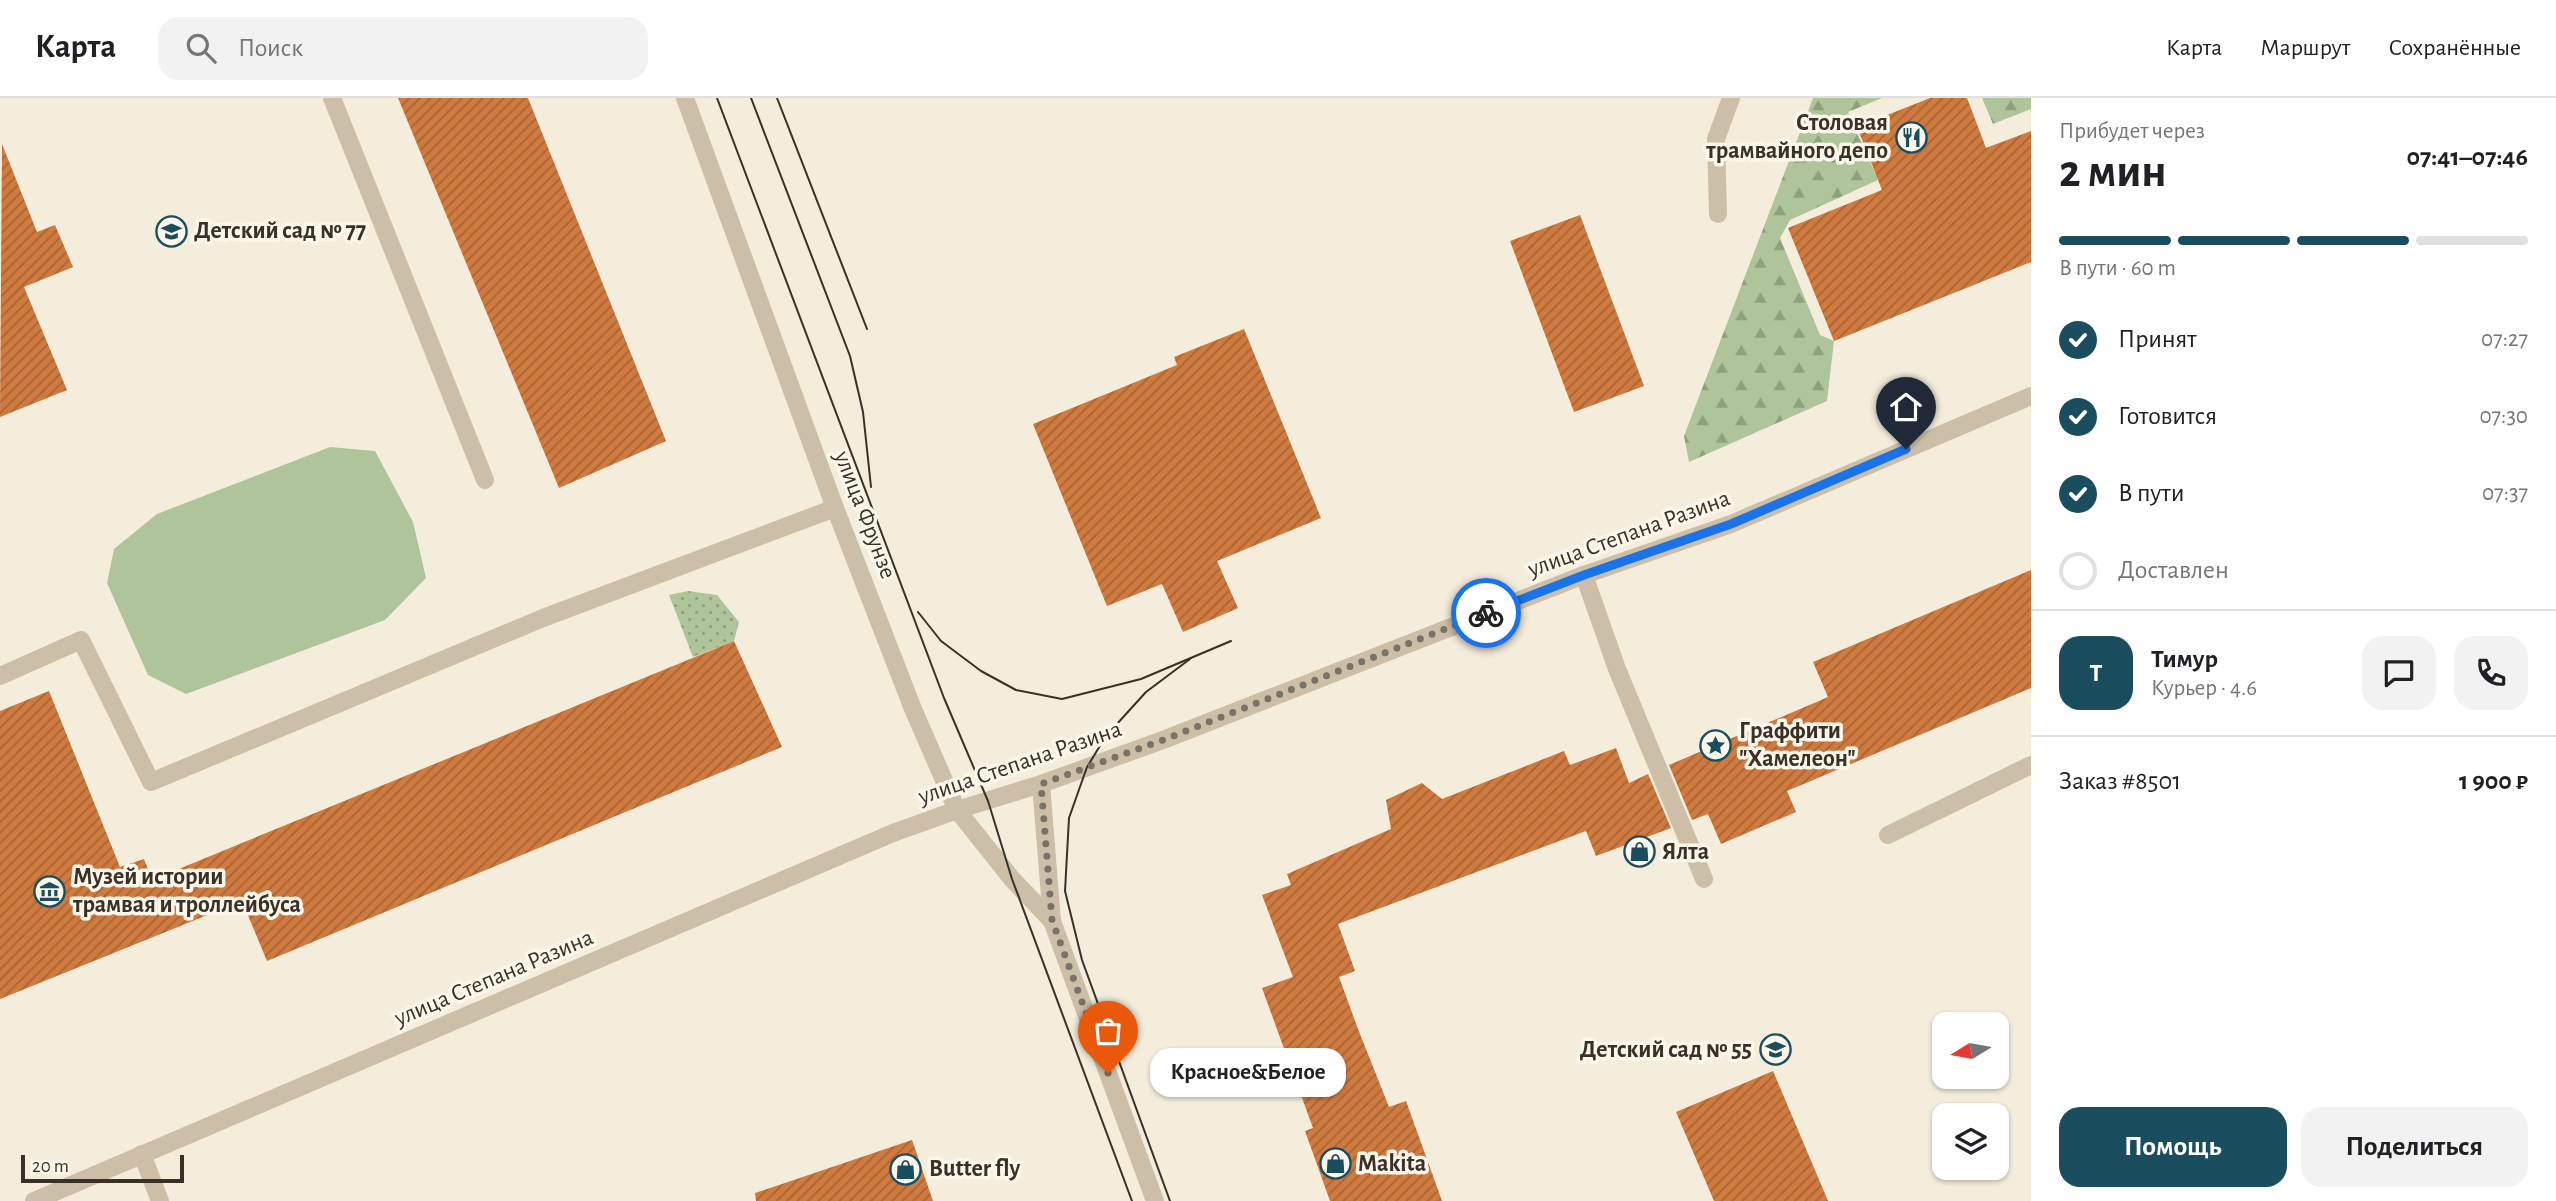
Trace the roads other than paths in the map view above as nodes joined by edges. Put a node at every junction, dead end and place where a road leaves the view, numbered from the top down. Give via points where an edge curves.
1 (331, 98) edge
2 (685, 98) edge
3 (1731, 98) edge
4 (1718, 215) dead end
5 (2031, 396) edge
6 (485, 480) dead end
7 (835, 508) junction
8 (1584, 575) junction
9 (0, 676) edge
10 (2031, 765) edge
11 (1041, 784) junction
12 (957, 810) junction
13 (1888, 835) dead end
14 (1704, 879) dead end
15 (1052, 920) junction
16 (142, 1154) junction
17 (34, 1201) edge
18 (160, 1201) edge
19 (1155, 1201) edge

1 - 6 street
2 - 7 street, улица Фрунзе
3 - 4 street via 1716,139
5 - 8 street, улица Степана Разина via 1731,524
7 - 9 street via 543,618 151,782 81,640
7 - 12 street, улица Фрунзе
8 - 11 street, улица Степана Разина
8 - 14 street via 1617,669
10 - 13 street
11 - 12 street, улица Степана Разина
11 - 15 street, улица Фрунзе
12 - 15 street, улица Фрунзе
12 - 16 street, улица Степана Разина via 893,833
15 - 19 street, улица Фрунзе
16 - 17 street, улица Степана Разина
16 - 18 street

